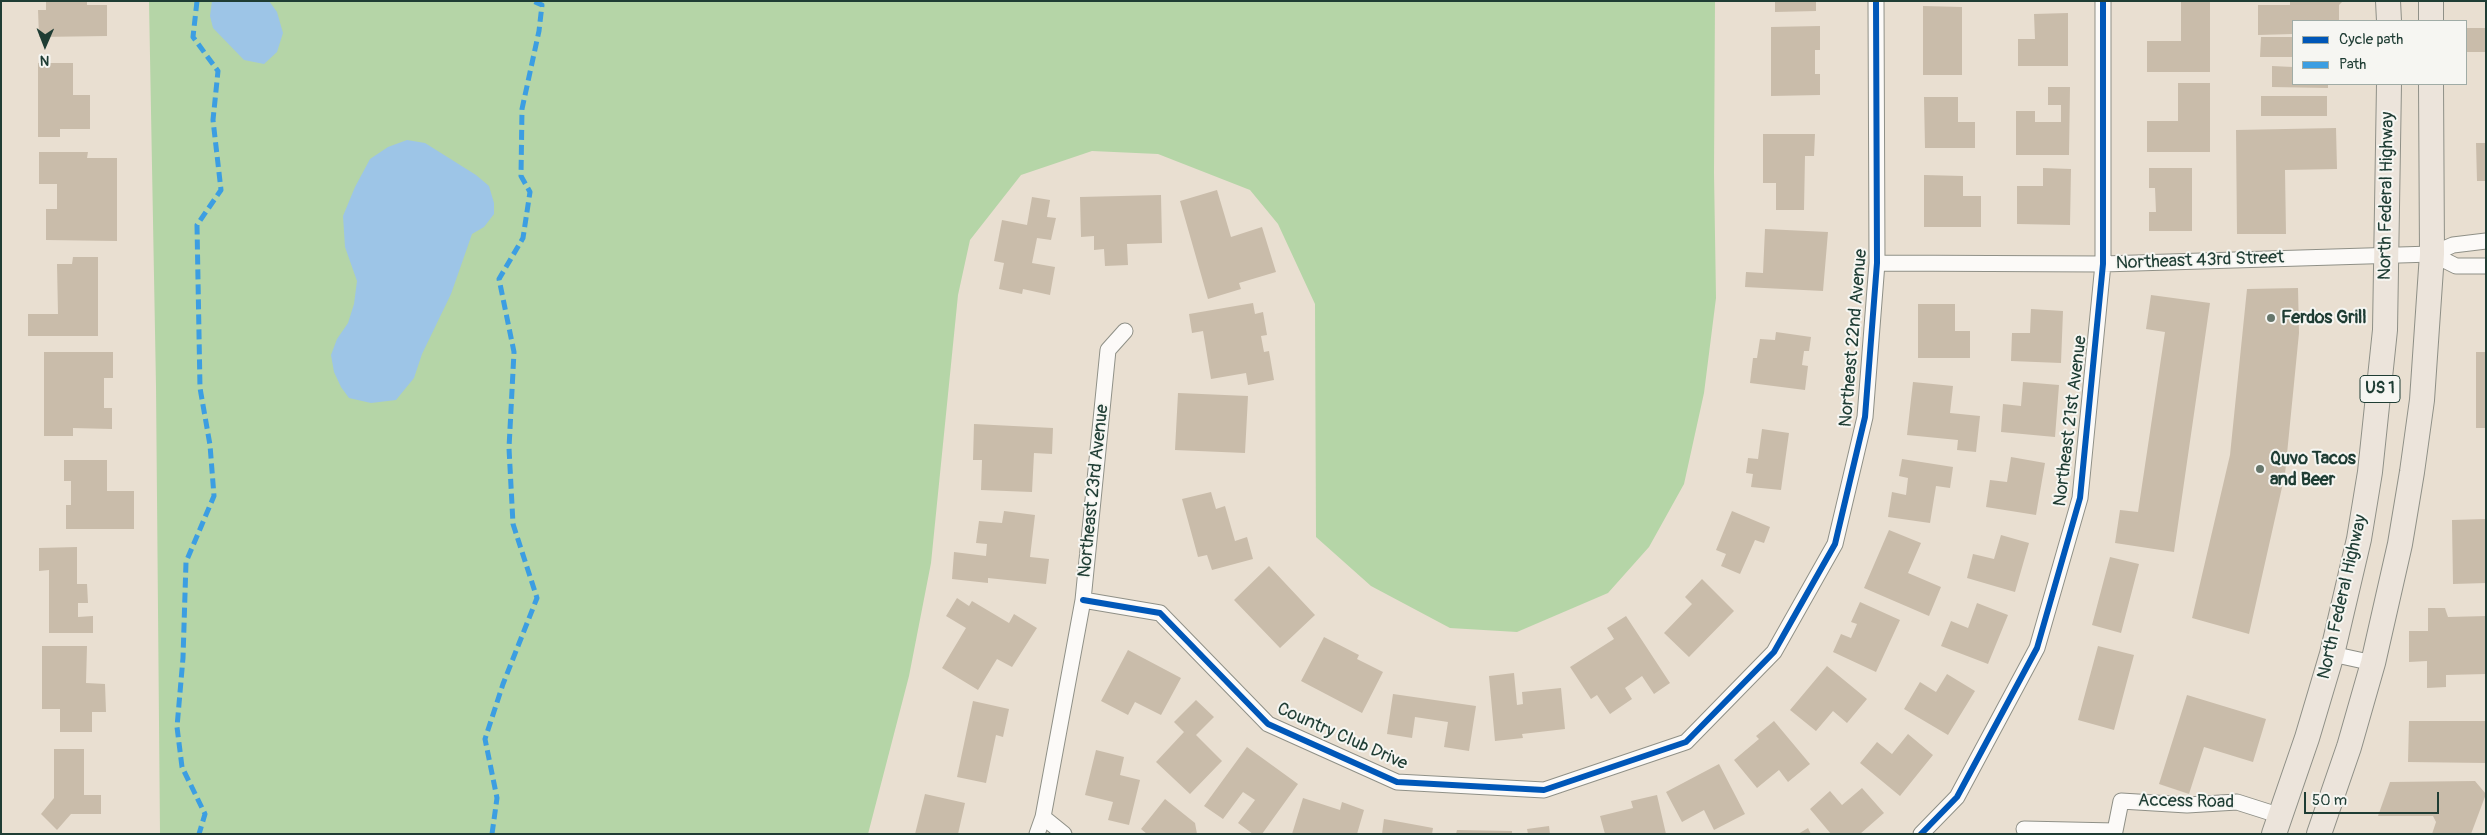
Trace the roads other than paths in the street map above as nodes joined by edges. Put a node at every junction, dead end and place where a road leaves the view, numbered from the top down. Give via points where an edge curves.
1 (1876, 1) edge
2 (2103, 1) edge
3 (2388, 1) edge
4 (2431, 1) edge
5 (2389, 20) edge
6 (2431, 20) edge
7 (2389, 85) edge
8 (2431, 85) edge
9 (2486, 241) edge
10 (2432, 254) junction
11 (2387, 255) junction
12 (1877, 263) junction
13 (2103, 264) junction
14 (2486, 266) edge
15 (1125, 331) dead end
16 (1083, 600) junction
17 (2332, 654) junction
18 (2373, 663) junction
19 (1686, 742) joint
20 (1043, 817) junction
21 (2277, 825) edge
22 (2024, 829) dead end
23 (1037, 834) edge
24 (1064, 834) edge
25 (1921, 834) edge
26 (2319, 834) edge

1 - 12 street, Northeast 22nd Avenue
2 - 13 street, Northeast 21st Avenue
3 - 5 main road
4 - 6 main road
7 - 11 main road, North Federal Highway / US 1
8 - 10 main road, US 1
9 - 10 street, Northeast 43rd Street via 2453,245
10 - 11 street, Northeast 43rd Street
10 - 14 street, Northeast 43rd Street via 2456,266
10 - 18 main road, US 1 via 2423,383 2412,472 2397,563
11 - 13 street, Northeast 43rd Street
11 - 17 main road, North Federal Highway / US 1 via 2384,340 2370,472 2359,539
12 - 13 street, Northeast 43rd Street
12 - 19 street, Northeast 22nd Avenue via 1865,417 1834,544 1774,652
13 - 25 street, Northeast 21st Avenue via 2080,498 2037,648 1957,797
15 - 16 street, Northeast 23rd Avenue via 1108,350
16 - 19 street, Country Club Drive via 1160,613 1268,724 1397,782 1544,790
16 - 20 street, Northeast 23rd Avenue
17 - 18 street
17 - 21 main road, North Federal Highway / US 1
18 - 26 main road, US 1
20 - 23 street, Northeast 23rd Avenue
20 - 24 street
21 - 22 street, Access Road via 2237,802 2187,805 2121,801 2115,831

